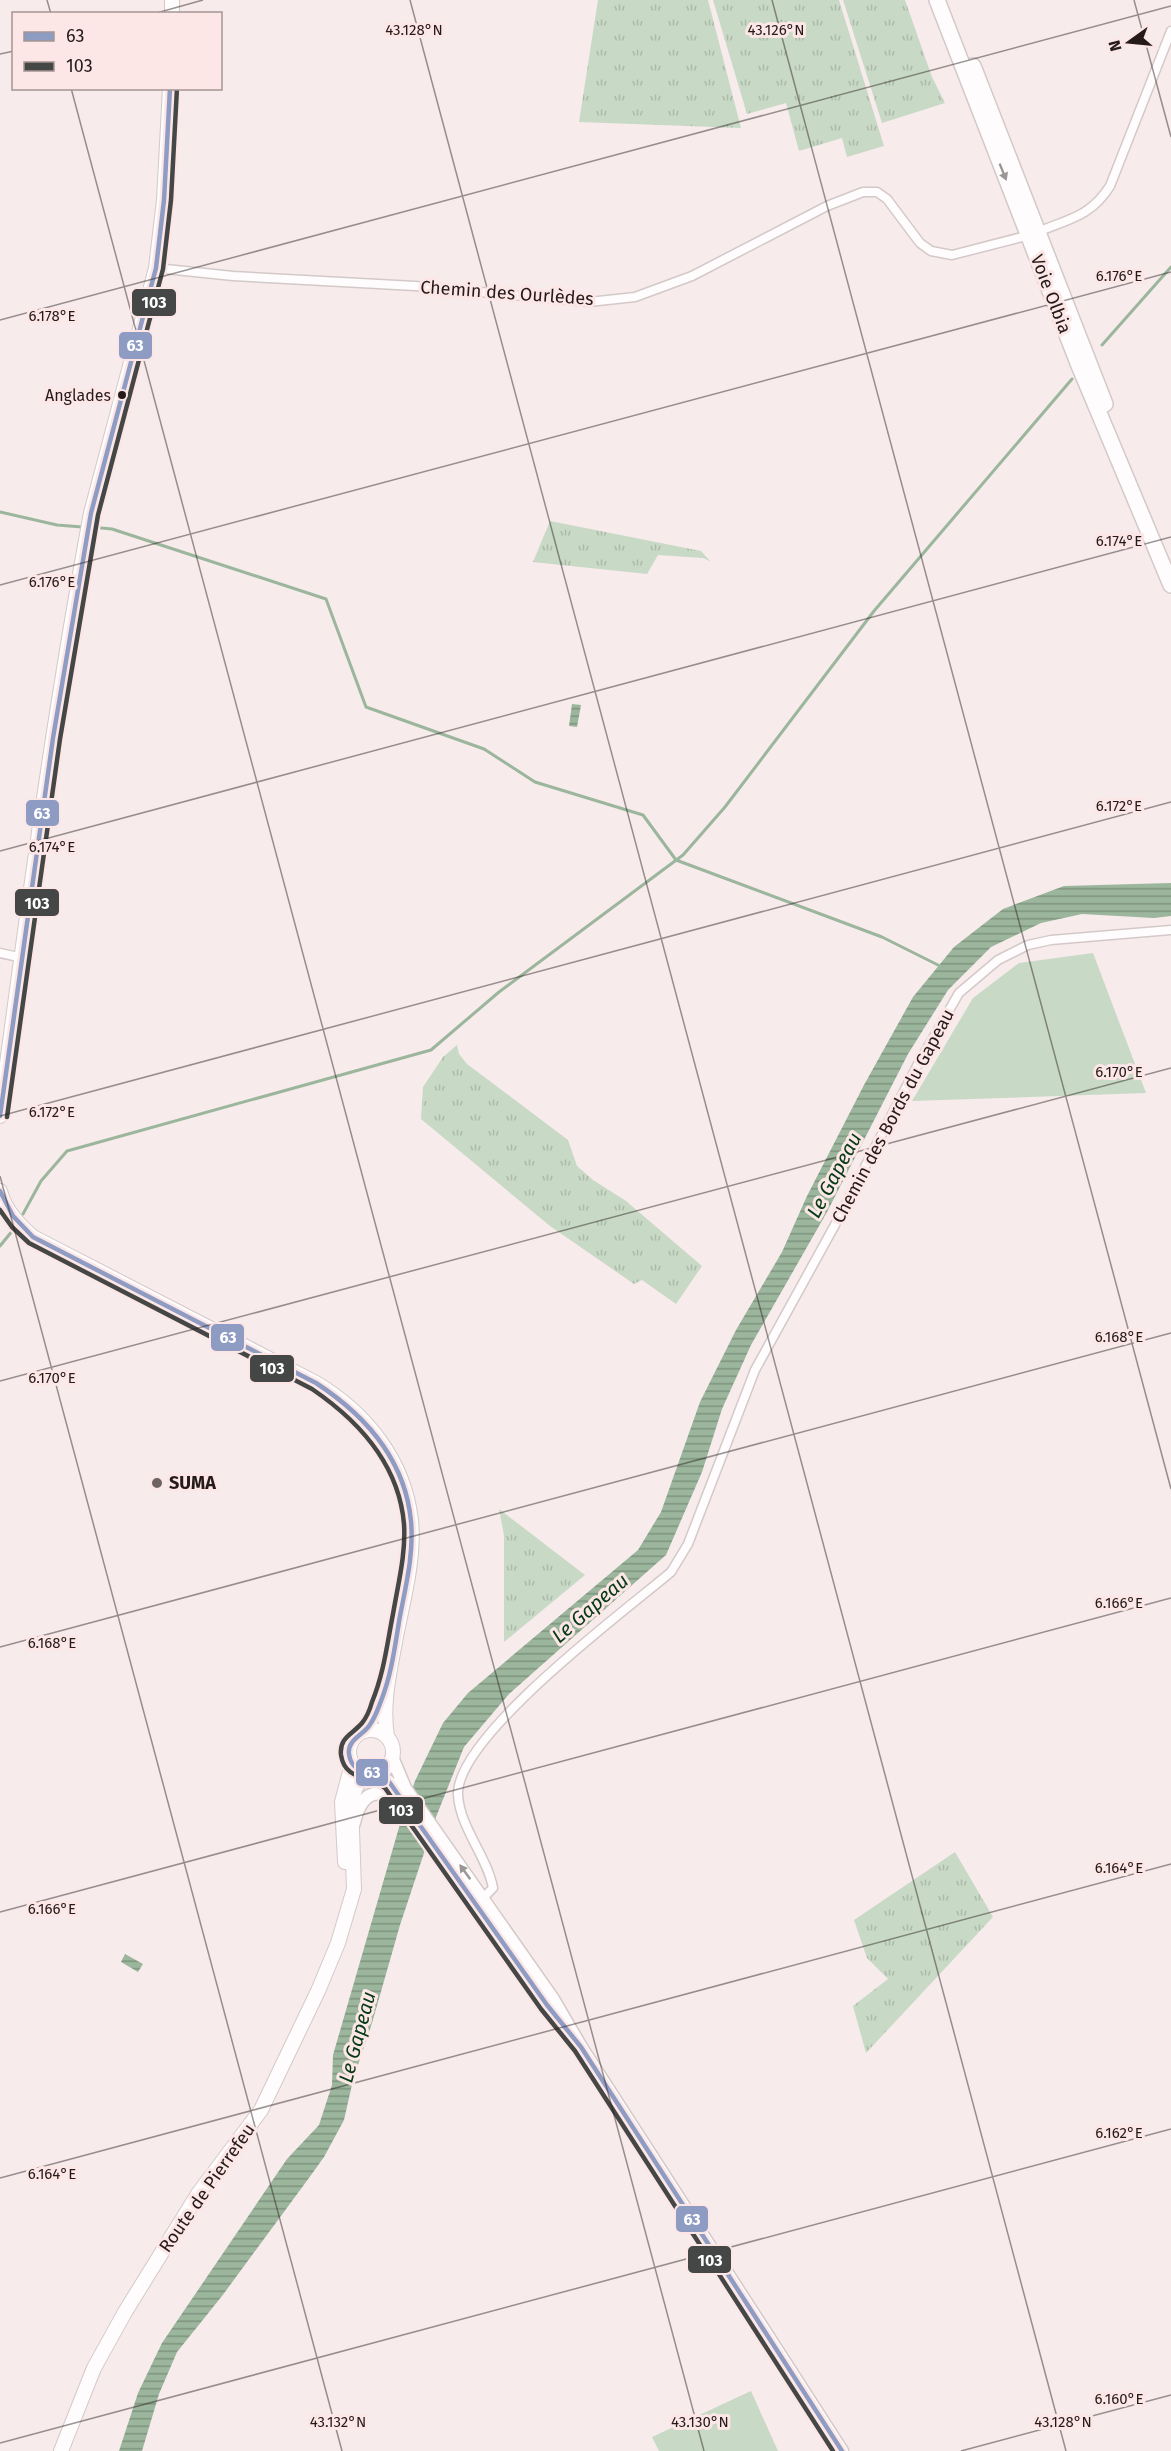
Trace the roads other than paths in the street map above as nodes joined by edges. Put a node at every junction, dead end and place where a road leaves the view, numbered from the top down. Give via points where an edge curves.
1 (937, 0) edge
2 (947, 0) edge
3 (1171, 31) edge
4 (170, 90) edge
5 (1045, 229) dead end
6 (1022, 237) dead end
7 (156, 268) junction
8 (1171, 565) edge
9 (1171, 585) edge
10 (1171, 930) edge
11 (0, 953) edge
12 (23, 958) junction
13 (0, 1116) edge
14 (1, 1195) edge
15 (385, 1691) junction
16 (365, 1731) junction
17 (387, 1737) junction
18 (392, 1756) junction
19 (352, 1764) junction
20 (372, 1773) junction
21 (401, 1802) junction
22 (353, 1827) junction
23 (443, 1851) junction
24 (481, 1901) junction
25 (344, 1922) junction
26 (581, 2047) junction
27 (61, 2451) edge
28 (842, 2451) edge

1 -> 9 highway, Voie Olbia via 1078,363
2 - 8 highway, Voie Olbia
3 - 5 street via 1102,199 1092,209
4 - 7 main road
6 - 7 street, Chemin des Ourlèdes via 943,255 920,243 887,199 877,192 863,192 818,210 692,276 635,297 589,302
7 - 12 main road via 91,513 52,747
10 - 24 street, Chemin des Bords du Gapeau via 1028,945 998,960 959,993 754,1370 688,1544 671,1572 519,1700 466,1766 458,1792 460,1809 494,1888
11 - 12 street
12 - 13 main road
14 - 15 main road via 18,1224 33,1237 316,1383 354,1410 383,1444 401,1482 411,1521 409,1560
15 - 16 main road
15 - 17 main road
16 - 17 main road via 377,1731
16 - 19 main road via 350,1746
17 - 18 main road
18 - 20 main road via 387,1767
18 - 23 main road via 405,1788
19 - 20 main road
19 - 25 main road via 342,1802
20 - 21 main road via 390,1784
20 - 22 main road via 353,1791
21 - 22 main road via 390,1795 371,1794 361,1802
21 - 23 main road
22 - 25 main road via 354,1889
24 -> 23 main road
23 - 26 main road via 547,2005
24 - 26 main road via 553,1999
25 - 27 main road, Route de Pierrefeu via 318,1991 261,2110 198,2194 125,2312 94,2368
26 - 28 main road

